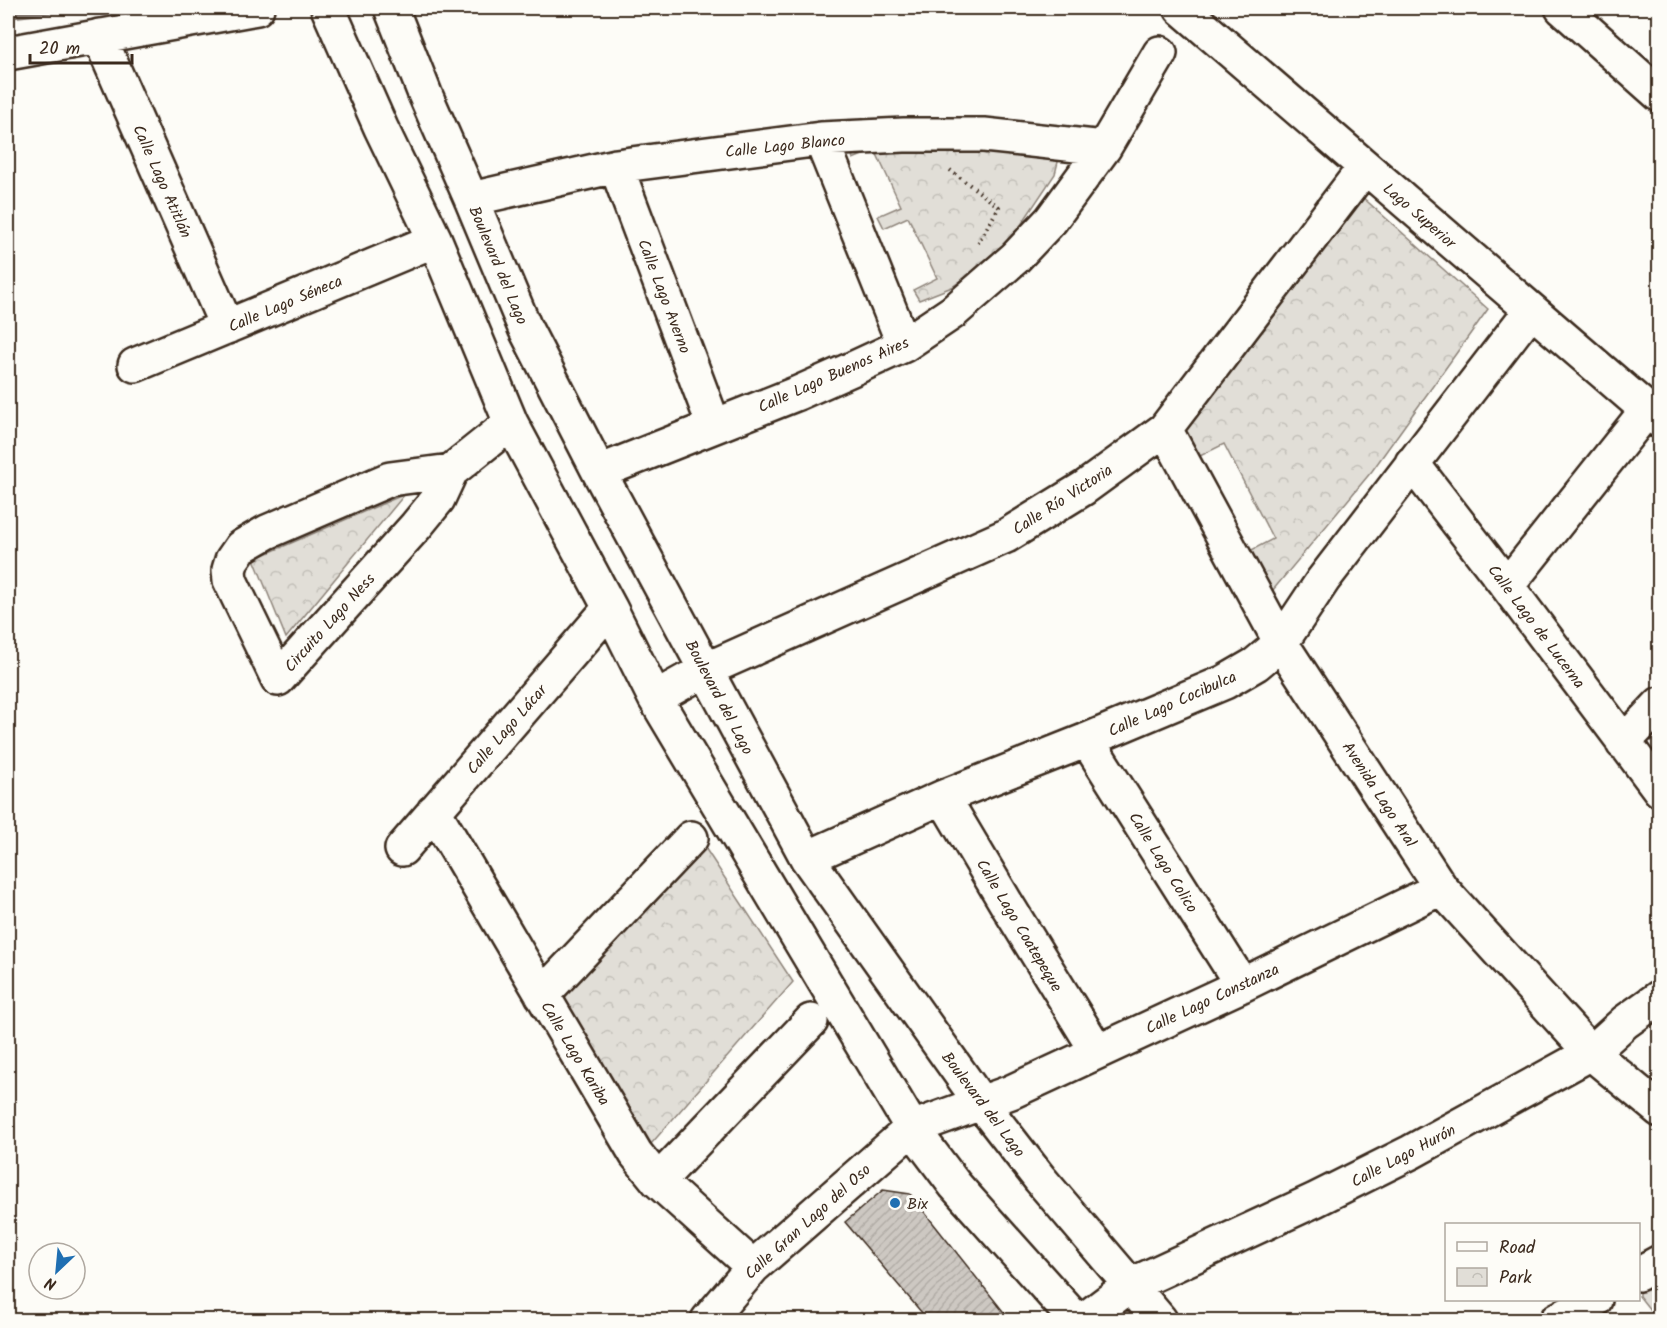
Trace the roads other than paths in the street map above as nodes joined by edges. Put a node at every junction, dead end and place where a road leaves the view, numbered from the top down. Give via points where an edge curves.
1 (257, 8) edge
2 (328, 8) edge
3 (391, 8) edge
4 (1181, 8) edge
5 (1562, 8) edge
6 (99, 36) junction
7 (8, 53) edge
8 (1160, 53) dead end
9 (1659, 95) edge
10 (821, 139) junction
11 (1104, 148) junction
12 (616, 165) junction
13 (1365, 167) junction
14 (471, 199) junction
15 (435, 240) junction
16 (1531, 310) junction
17 (227, 327) junction
18 (904, 345) junction
19 (135, 365) dead end
20 (1653, 416) edge
21 (511, 423) junction
22 (714, 426) junction
23 (1165, 429) junction
24 (1412, 463) junction
25 (451, 471) junction
26 (599, 472) junction
27 (1507, 586) junction
28 (610, 608) junction
29 (1281, 644) junction
30 (705, 670) junction
31 (655, 698) junction
32 (1659, 704) edge
33 (1087, 740) junction
34 (1623, 743) junction
35 (1659, 790) edge
36 (943, 797) junction
37 (434, 811) junction
38 (691, 838) dead end
39 (402, 849) dead end
40 (807, 858) junction
41 (1441, 888) junction
42 (1242, 985) junction
43 (542, 995) junction
44 (1659, 997) edge
45 (811, 1021) dead end
46 (1097, 1051) junction
47 (1591, 1053) junction
48 (981, 1102) junction
49 (1659, 1110) edge
50 (912, 1128) junction
51 (658, 1181) junction
52 (1659, 1262) edge
53 (753, 1267) junction
54 (1640, 1273) edge
55 (1129, 1286) junction
56 (1592, 1301) edge
57 (1598, 1301) edge
58 (708, 1320) edge
59 (1076, 1320) edge
60 (1084, 1320) edge
61 (1160, 1320) edge
62 (1557, 1320) edge
63 (1615, 1320) edge

1 - 6 street
2 - 15 street
3 - 14 street, Boulevard del Lago
4 - 13 street, Lago Superior
5 - 9 street
6 - 7 street
6 - 17 street, Calle Lago Atitlán
8 - 11 street, Calle Lago Buenos Aires
10 - 11 street, Calle Lago Blanco via 984,135
10 - 12 street, Calle Lago Blanco
10 - 18 street
11 - 18 street, Calle Lago Buenos Aires via 1051,220 1015,258 952,312
12 - 14 street, Calle Lago Blanco
12 - 22 street, Calle Lago Averno
13 - 16 street, Lago Superior
13 - 23 street, Calle Río Victoria
14 - 26 street, Boulevard del Lago via 525,328
15 - 17 street, Calle Lago Séneca
15 - 21 street
16 - 20 street, Lago Superior
16 - 24 street, Calle Lago Cocibulca
17 - 19 street, Calle Lago Séneca
18 - 22 street, Calle Lago Buenos Aires
20 - 27 street
21 - 25 street, Circuito Lago Ness
21 - 28 street
22 - 26 street, Calle Lago Buenos Aires
23 - 29 street, Avenida Lago Aral
23 - 30 street, Calle Río Victoria via 1084,488 1006,536
24 - 27 street, Calle Lago de Lucerna
24 - 29 street, Calle Lago Cocibulca via 1323,580
25 - 25 street, Circuito Lago Ness via 390,479 241,547 232,560 230,580 278,678 423,517 438,499
26 - 30 street, Boulevard del Lago
27 - 34 street, Calle Lago de Lucerna
28 - 31 street
28 - 37 street, Calle Lago Lácar
29 - 33 street, Calle Lago Cocibulca via 1225,682
29 - 41 street, Avenida Lago Aral
30 - 31 street, Calle Río Victoria
30 - 40 street, Boulevard del Lago
31 - 50 street
32 - 34 street
33 - 36 street, Calle Lago Cocibulca
33 - 42 street, Calle Lago Colico
34 - 35 street, Calle Lago de Lucerna
36 - 40 street, Calle Lago Cocibulca
36 - 46 street, Calle Lago Coatepeque
37 - 39 street, Calle Lago Lácar
37 - 43 street, Calle Lago Kariba
38 - 43 street
40 - 48 street, Boulevard del Lago
41 - 42 street, Calle Lago Constanza
41 - 47 street, Avenida Lago Aral
42 - 46 street, Calle Lago Constanza
43 - 51 street, Calle Lago Kariba via 636,1154
44 - 47 street, Calle Lago Hurón
45 - 51 street
46 - 48 street, Calle Lago Constanza
47 - 49 street, Avenida Lago Aral
47 - 55 street, Calle Lago Hurón via 1326,1195
48 - 50 street, Calle Lago Constanza
48 - 55 street, Boulevard del Lago
50 - 53 street, Calle Gran Lago del Oso
50 - 59 street via 956,1185
51 - 53 street, Calle Lago Kariba
52 - 54 street
53 - 58 street, Calle Gran Lago del Oso
55 - 60 street, Calle Lago Hurón
55 - 61 street, Boulevard del Lago
56 - 62 street
57 - 63 street

